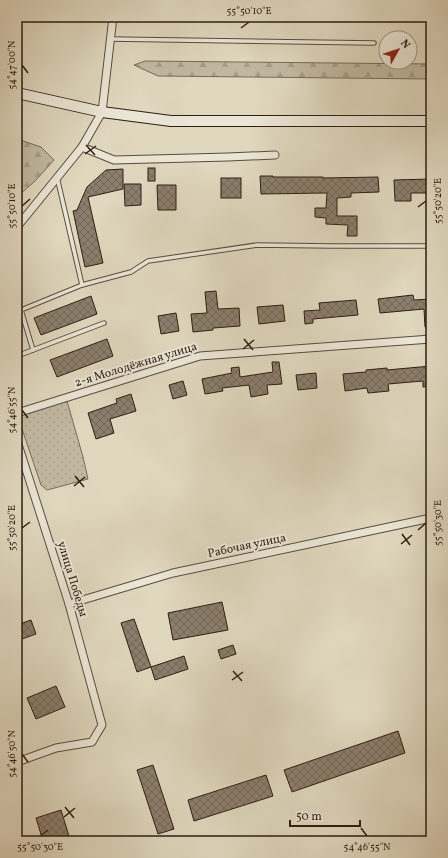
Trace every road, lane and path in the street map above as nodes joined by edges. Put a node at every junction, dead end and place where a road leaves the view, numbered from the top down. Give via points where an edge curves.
1 (113, 17) edge
2 (110, 38) junction
3 (374, 43) dead end
4 (17, 93) edge
5 (102, 112) junction
6 (431, 121) edge
7 (82, 147) junction
8 (275, 155) dead end
9 (57, 177) junction
10 (17, 227) edge
11 (431, 246) edge
12 (82, 285) junction
13 (104, 323) dead end
14 (431, 339) edge
15 (33, 350) junction
16 (17, 356) edge
17 (17, 413) edge
18 (17, 442) edge
19 (431, 518) edge
20 (69, 604) junction
21 (17, 762) edge

1 - 2 street
2 - 3 lane
2 - 5 street
4 - 5 main road
5 - 6 main road via 171,121
5 - 7 street
7 - 8 street via 114,160
7 - 9 street
9 - 10 street
9 - 12 lane
11 - 12 lane via 257,244 148,261 131,272
12 - 15 lane via 21,310
13 - 15 lane
14 - 17 street, 2-я Молодёжная улица via 200,356
15 - 16 lane
18 - 20 street, улица Победы
19 - 20 street, Рабочая улица via 173,573
20 - 21 street, улица Победы via 102,725 92,742 56,748

